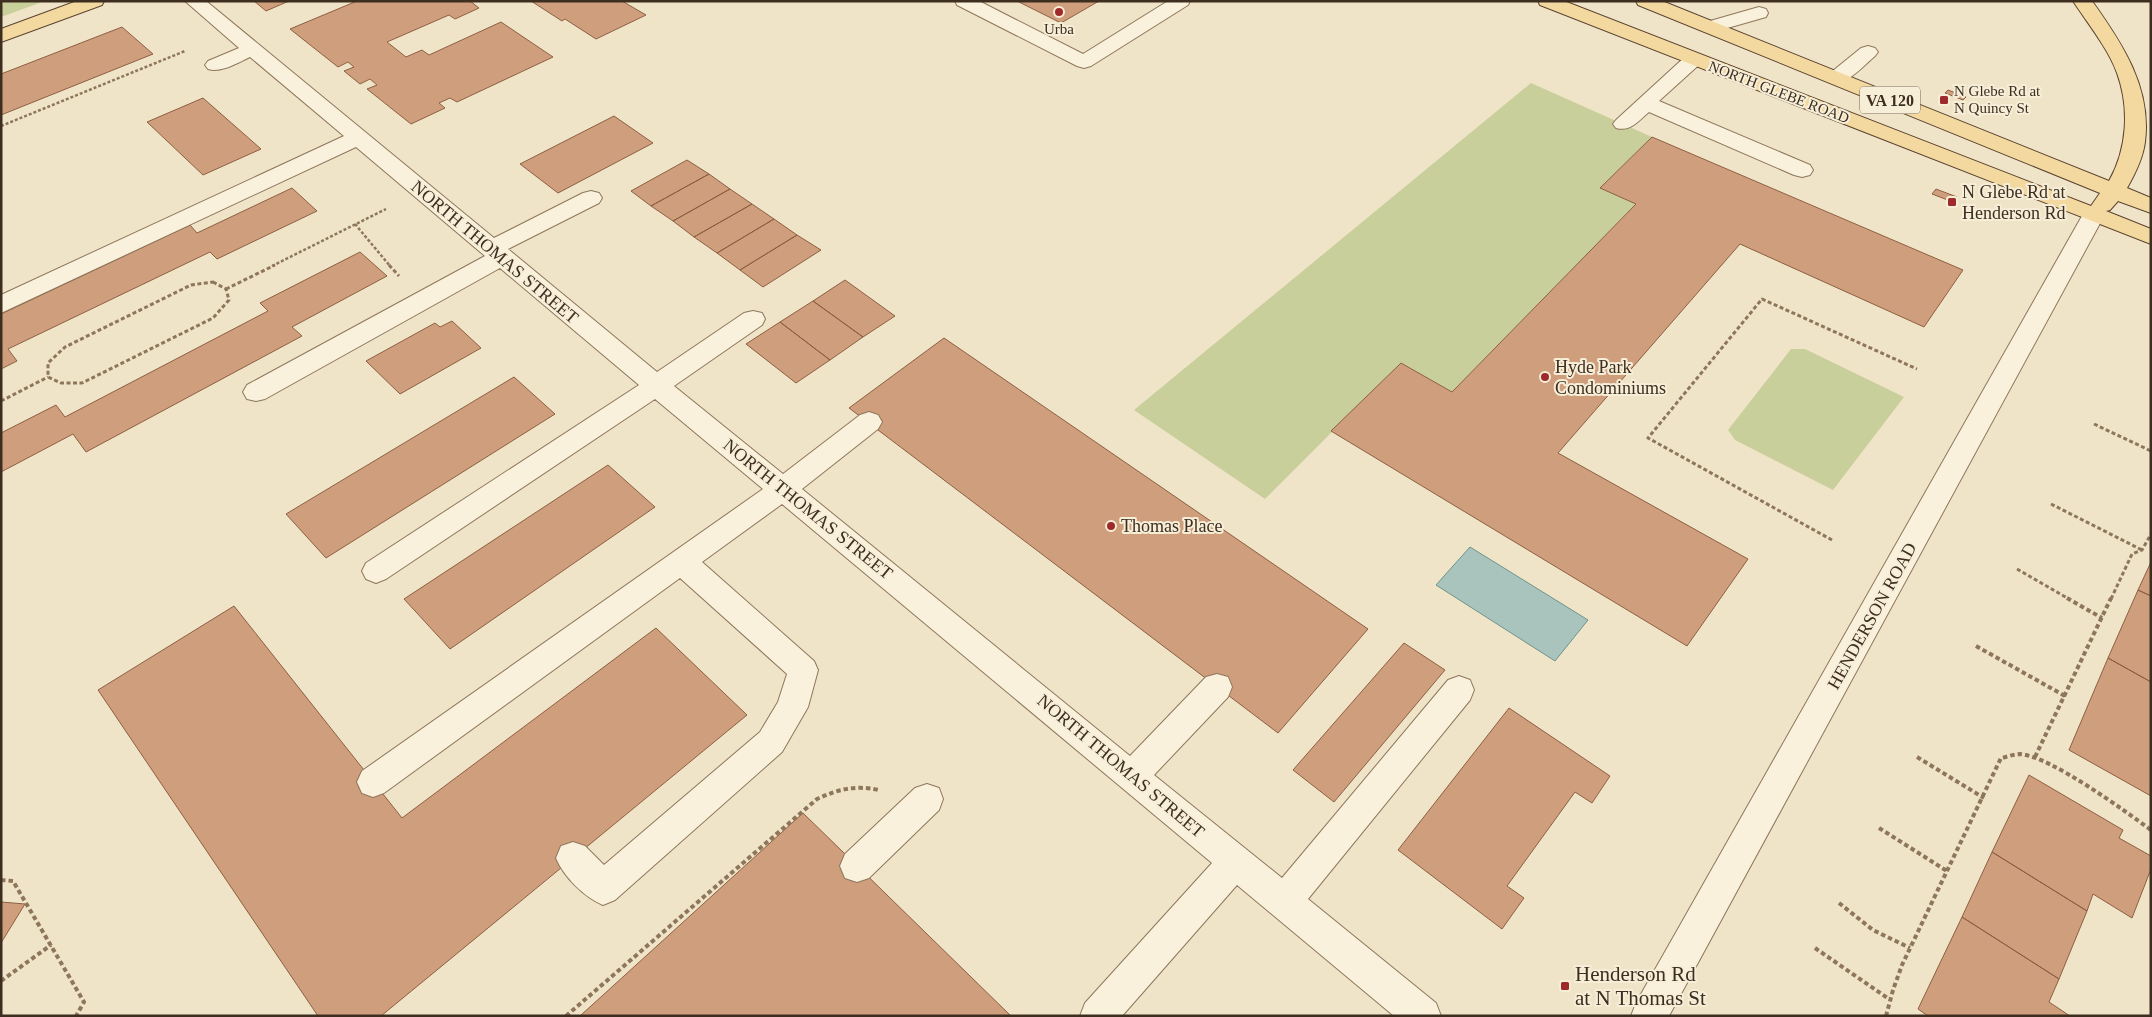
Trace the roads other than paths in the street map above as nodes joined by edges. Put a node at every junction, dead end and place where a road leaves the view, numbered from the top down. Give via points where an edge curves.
1 (95, 1) edge
2 (194, 1) edge
3 (964, 1) edge
4 (1181, 1) edge
5 (1547, 1) edge
6 (1645, 1) edge
7 (2082, 1) edge
8 (1759, 13) dead end
9 (1710, 27) junction
10 (1, 36) edge
11 (251, 50) junction
12 (1868, 52) dead end
13 (1694, 59) junction
14 (215, 65) dead end
15 (1836, 78) junction
16 (1646, 103) junction
17 (1623, 124) dead end
18 (357, 138) junction
19 (1802, 170) dead end
20 (2114, 191) junction
21 (591, 198) dead end
22 (2151, 206) edge
23 (2093, 216) junction
24 (2151, 236) edge
25 (496, 253) junction
26 (1, 305) edge
27 (753, 319) dead end
28 (657, 386) junction
29 (256, 392) dead end
30 (869, 422) dead end
31 (783, 489) junction
32 (681, 561) junction
33 (376, 570) dead end
34 (1217, 687) dead end
35 (1459, 690) dead end
36 (1132, 776) junction
37 (373, 782) dead end
38 (927, 799) dead end
39 (573, 858) dead end
40 (1236, 861) junction
41 (857, 866) dead end
42 (1284, 902) junction
43 (1098, 1016) edge
44 (1424, 1016) edge
45 (1649, 1016) edge

1 - 10 main road
2 - 11 street, NORTH THOMAS STREET
3 - 4 street via 1084,62
5 - 13 main road, NORTH GLEBE ROAD / VA 120
6 - 9 main road, NORTH GLEBE ROAD / VA 120
7 - 20 main road via 2127,73 2135,107 2135,142 2127,168
8 - 9 street
9 - 15 main road, NORTH GLEBE ROAD / VA 120
11 - 14 street
11 - 18 street, NORTH THOMAS STREET
12 - 15 street
13 - 16 street
13 - 23 main road, NORTH GLEBE ROAD / VA 120
15 - 20 main road, NORTH GLEBE ROAD / VA 120
16 - 17 street
16 - 19 street
18 - 25 street, NORTH THOMAS STREET
18 - 26 street
20 - 22 main road, NORTH GLEBE ROAD / VA 120
20 - 23 main road
21 - 25 street
23 - 24 main road, NORTH GLEBE ROAD / VA 120
23 - 45 street, HENDERSON ROAD
25 - 28 street, NORTH THOMAS STREET
25 - 29 street via 420,302
27 - 28 street
28 - 31 street, NORTH THOMAS STREET
28 - 33 street
30 - 31 street
31 - 32 street
31 - 36 street, NORTH THOMAS STREET
32 - 37 street
32 - 39 street via 803,670 792,707 771,742 603,888
34 - 36 street
35 - 42 street
36 - 40 street, NORTH THOMAS STREET
38 - 41 street
40 - 42 street, NORTH THOMAS STREET
40 - 43 street
42 - 44 street, NORTH THOMAS STREET

